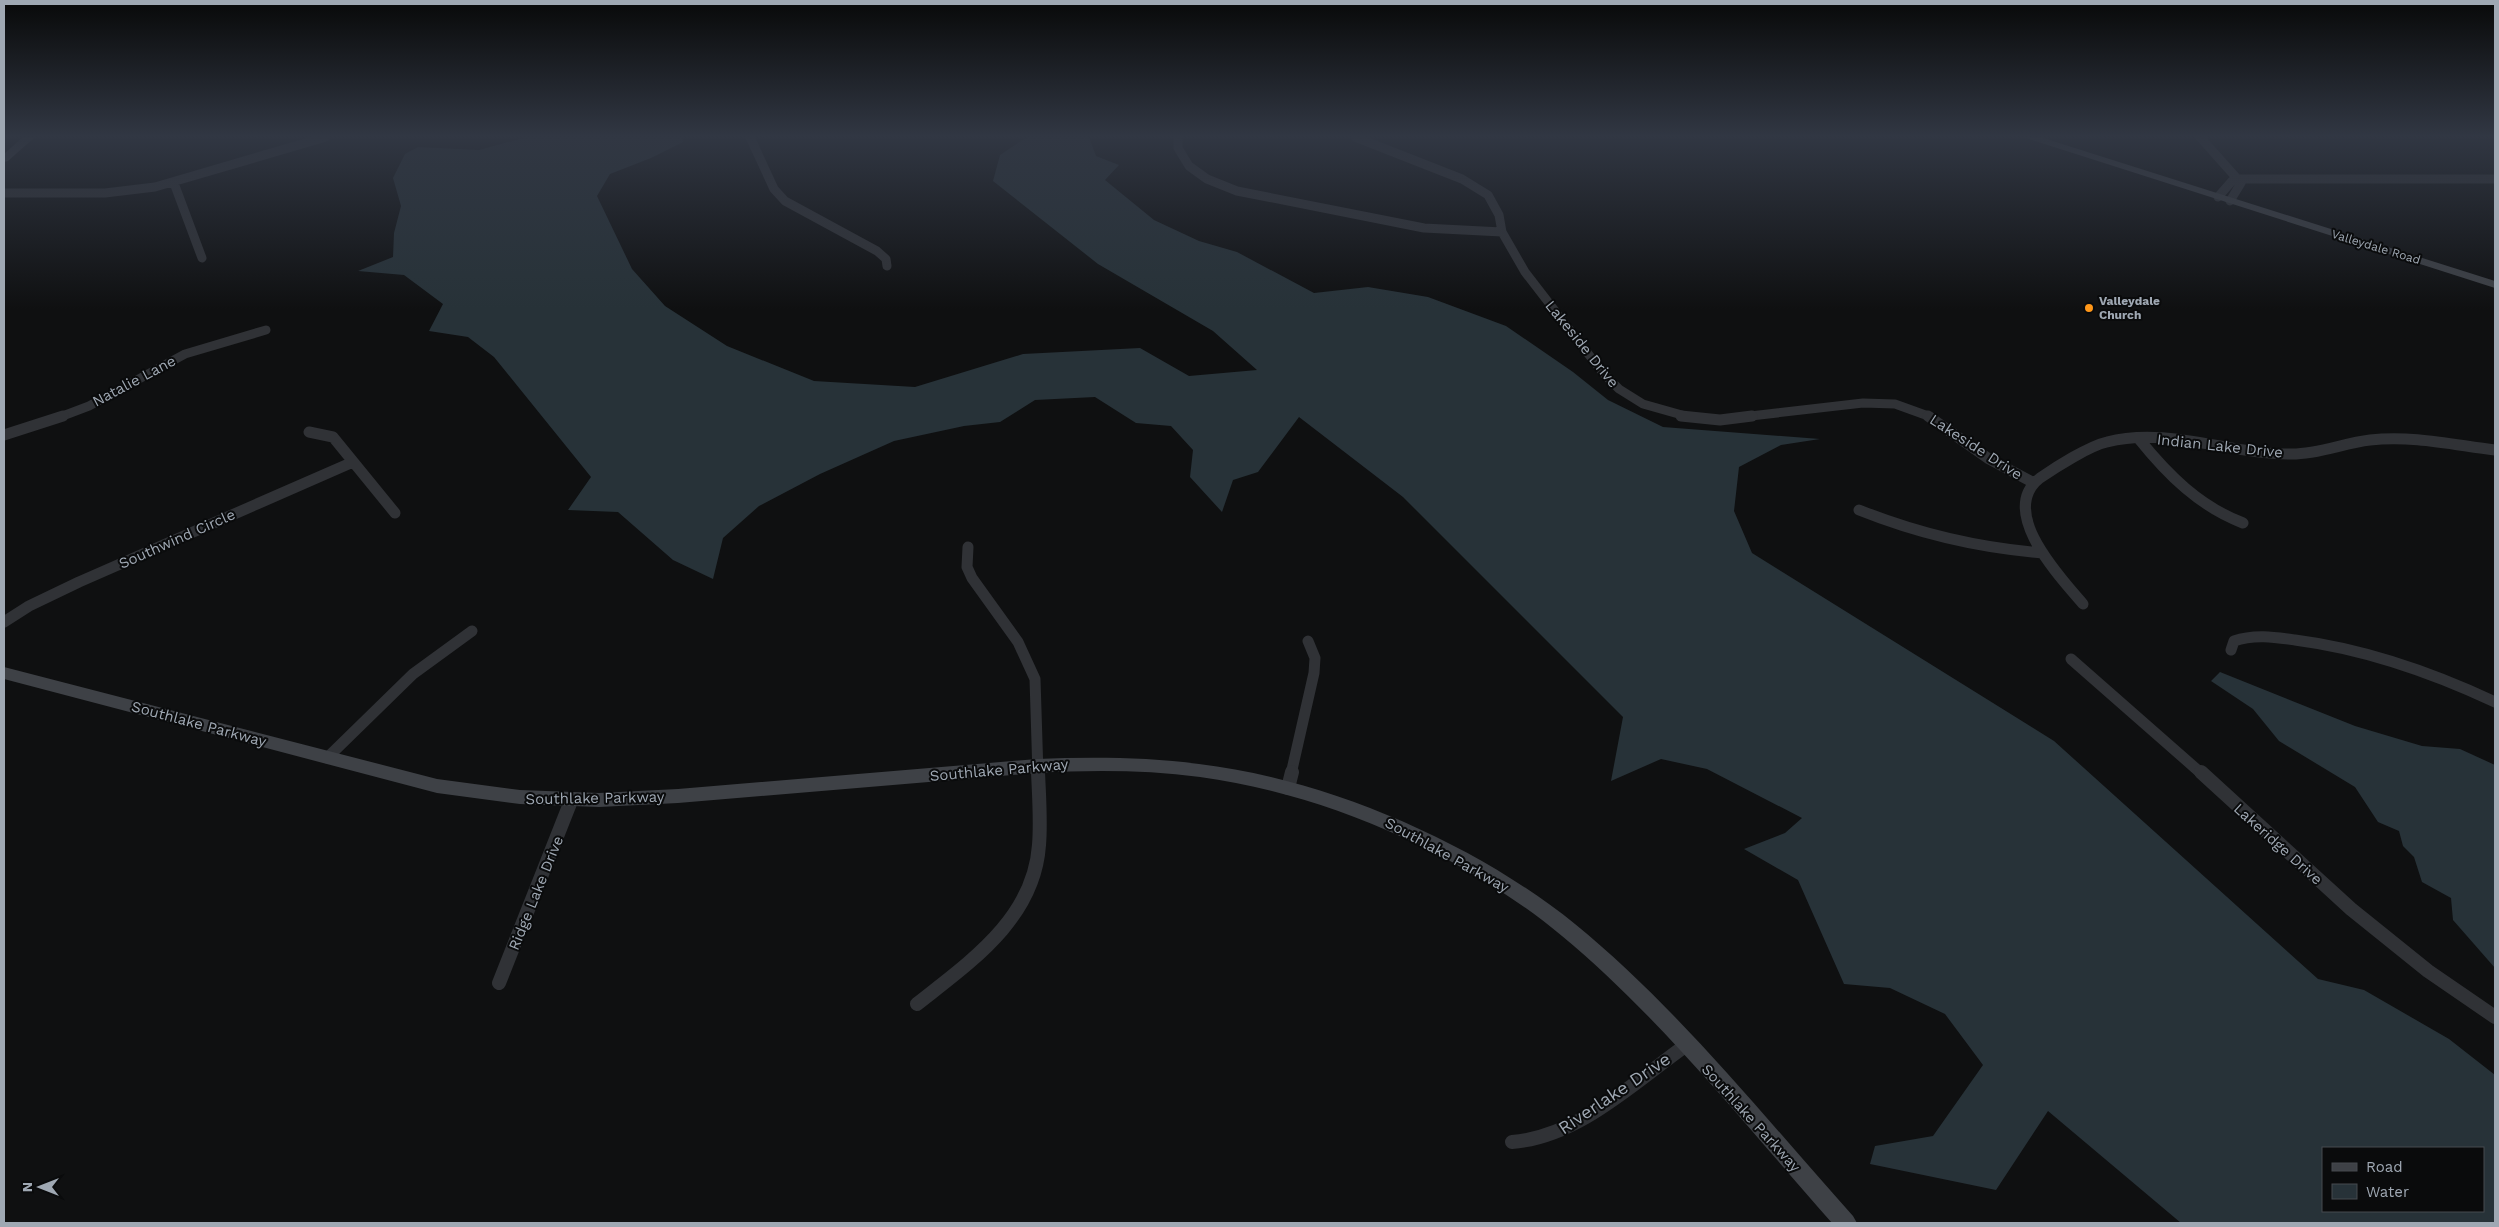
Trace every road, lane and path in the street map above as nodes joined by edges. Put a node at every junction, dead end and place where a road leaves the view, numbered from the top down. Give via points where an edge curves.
1 (178, 194) edge
2 (779, 194) edge
3 (1253, 194) edge
4 (1486, 194) edge
5 (2209, 194) edge
6 (2220, 194) edge
7 (2234, 194) edge
8 (2218, 197) junction
9 (2230, 201) junction
10 (1502, 232) junction
11 (202, 258) dead end
12 (887, 266) dead end
13 (2495, 285) edge
14 (266, 330) dead end
15 (309, 432) dead end
16 (4, 435) edge
17 (2139, 439) junction
18 (2495, 450) edge
19 (353, 462) junction
20 (2034, 484) junction
21 (1859, 510) dead end
22 (395, 513) dead end
23 (2243, 523) dead end
24 (968, 547) dead end
25 (2043, 553) junction
26 (2083, 604) dead end
27 (4, 622) edge
28 (472, 631) dead end
29 (1308, 641) dead end
30 (2231, 650) dead end
31 (2071, 658) dead end
32 (4, 673) edge
33 (2495, 702) edge
34 (327, 758) junction
35 (1037, 766) junction
36 (1288, 788) junction
37 (571, 801) junction
38 (499, 983) dead end
39 (918, 1004) dead end
40 (2495, 1017) edge
41 (1685, 1046) junction
42 (1512, 1142) dead end
43 (1846, 1223) edge

1 - 11 street
2 - 12 street via 785,201 877,251 886,259
3 - 10 street via 1424,228
4 - 10 street, Lakeside Drive via 1496,206
5 - 8 street, Valleydale Road
6 - 8 street
7 - 9 street
8 - 9 street, Valleydale Road
9 - 13 street, Valleydale Road
10 - 20 street, Lakeside Drive via 1519,264 1603,373 1619,389 1643,404 1684,416 1720,420 1863,403 1895,404 1933,418 1989,459
14 - 16 street, Natalie Lane via 186,354 89,406
15 - 19 street via 333,437
17 - 18 street, Indian Lake Drive via 2170,438 2245,451 2291,454 2312,454 2370,440 2390,439
17 - 20 street, Indian Lake Drive via 2112,441 2095,447
17 - 23 street via 2173,480
19 - 22 street
19 - 27 street, Southwind Circle via 78,582
20 - 25 street via 2024,502 2025,513
21 - 25 street via 1955,543
24 - 35 street via 967,567 972,578 1018,642 1032,669 1037,696
25 - 26 street
28 - 34 street via 448,645 392,691
29 - 36 street via 1315,658 1314,674
30 - 33 street via 2234,641 2252,637 2333,645 2389,658
31 - 40 street, Lakeridge Drive via 2183,755 2351,909 2428,971
32 - 34 street, Southlake Parkway
34 - 37 street, Southlake Parkway via 469,792 504,798
35 - 36 street, Southlake Parkway via 1096,764 1186,768
35 - 37 street, Southlake Parkway via 650,799
35 - 39 street via 1038,865 1029,891 1012,919 976,959
36 - 41 street, Southlake Parkway via 1357,809 1398,827 1481,870 1538,907 1613,971
37 - 38 street, Ridge Lake Drive
41 - 42 street, Riverlake Drive via 1581,1118 1534,1140
41 - 43 street, Southlake Parkway

